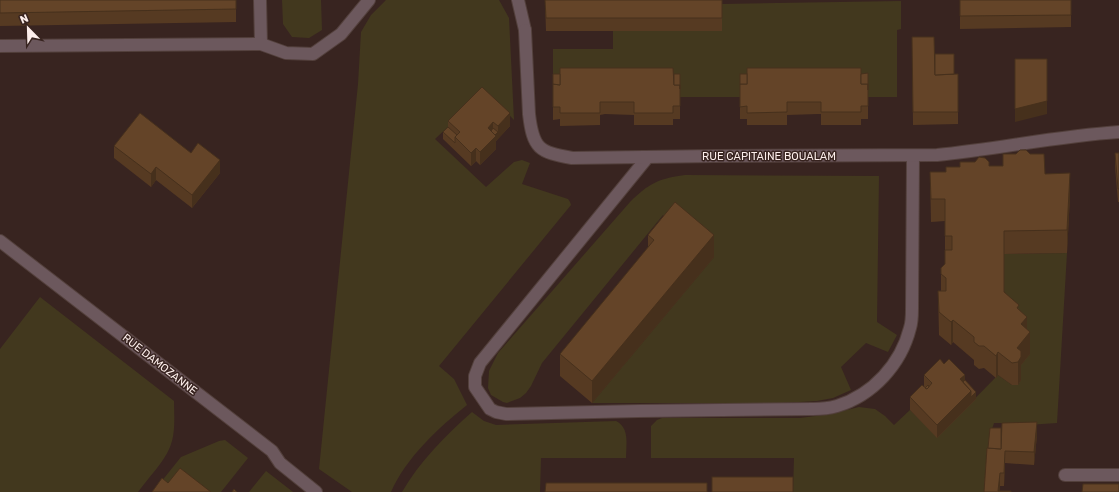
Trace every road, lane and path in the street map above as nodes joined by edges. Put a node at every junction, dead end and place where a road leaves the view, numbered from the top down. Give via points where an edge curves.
1 (260, 0) edge
2 (369, 0) edge
3 (518, 0) edge
4 (261, 44) junction
5 (0, 46) edge
6 (1119, 132) edge
7 (913, 156) junction
8 (647, 158) junction
9 (0, 241) edge
10 (1065, 474) dead end
11 (1119, 476) edge
12 (316, 492) edge

1 - 4 street
2 - 4 street via 341,34 313,54 286,53
3 - 8 street, RUE CAPITAINE BOUALAM via 525,30 534,140 551,154 572,158
4 - 5 street
6 - 7 street, RUE CAPITAINE BOUALAM via 1055,138 970,152
7 - 8 street, RUE CAPITAINE BOUALAM
7 - 8 street via 911,327 905,344 893,364 878,383 862,394 837,406 813,409 506,414 490,409 475,387 475,376 480,363
9 - 12 street, RUE DAMOZANNE via 272,451 280,463
10 - 11 street

